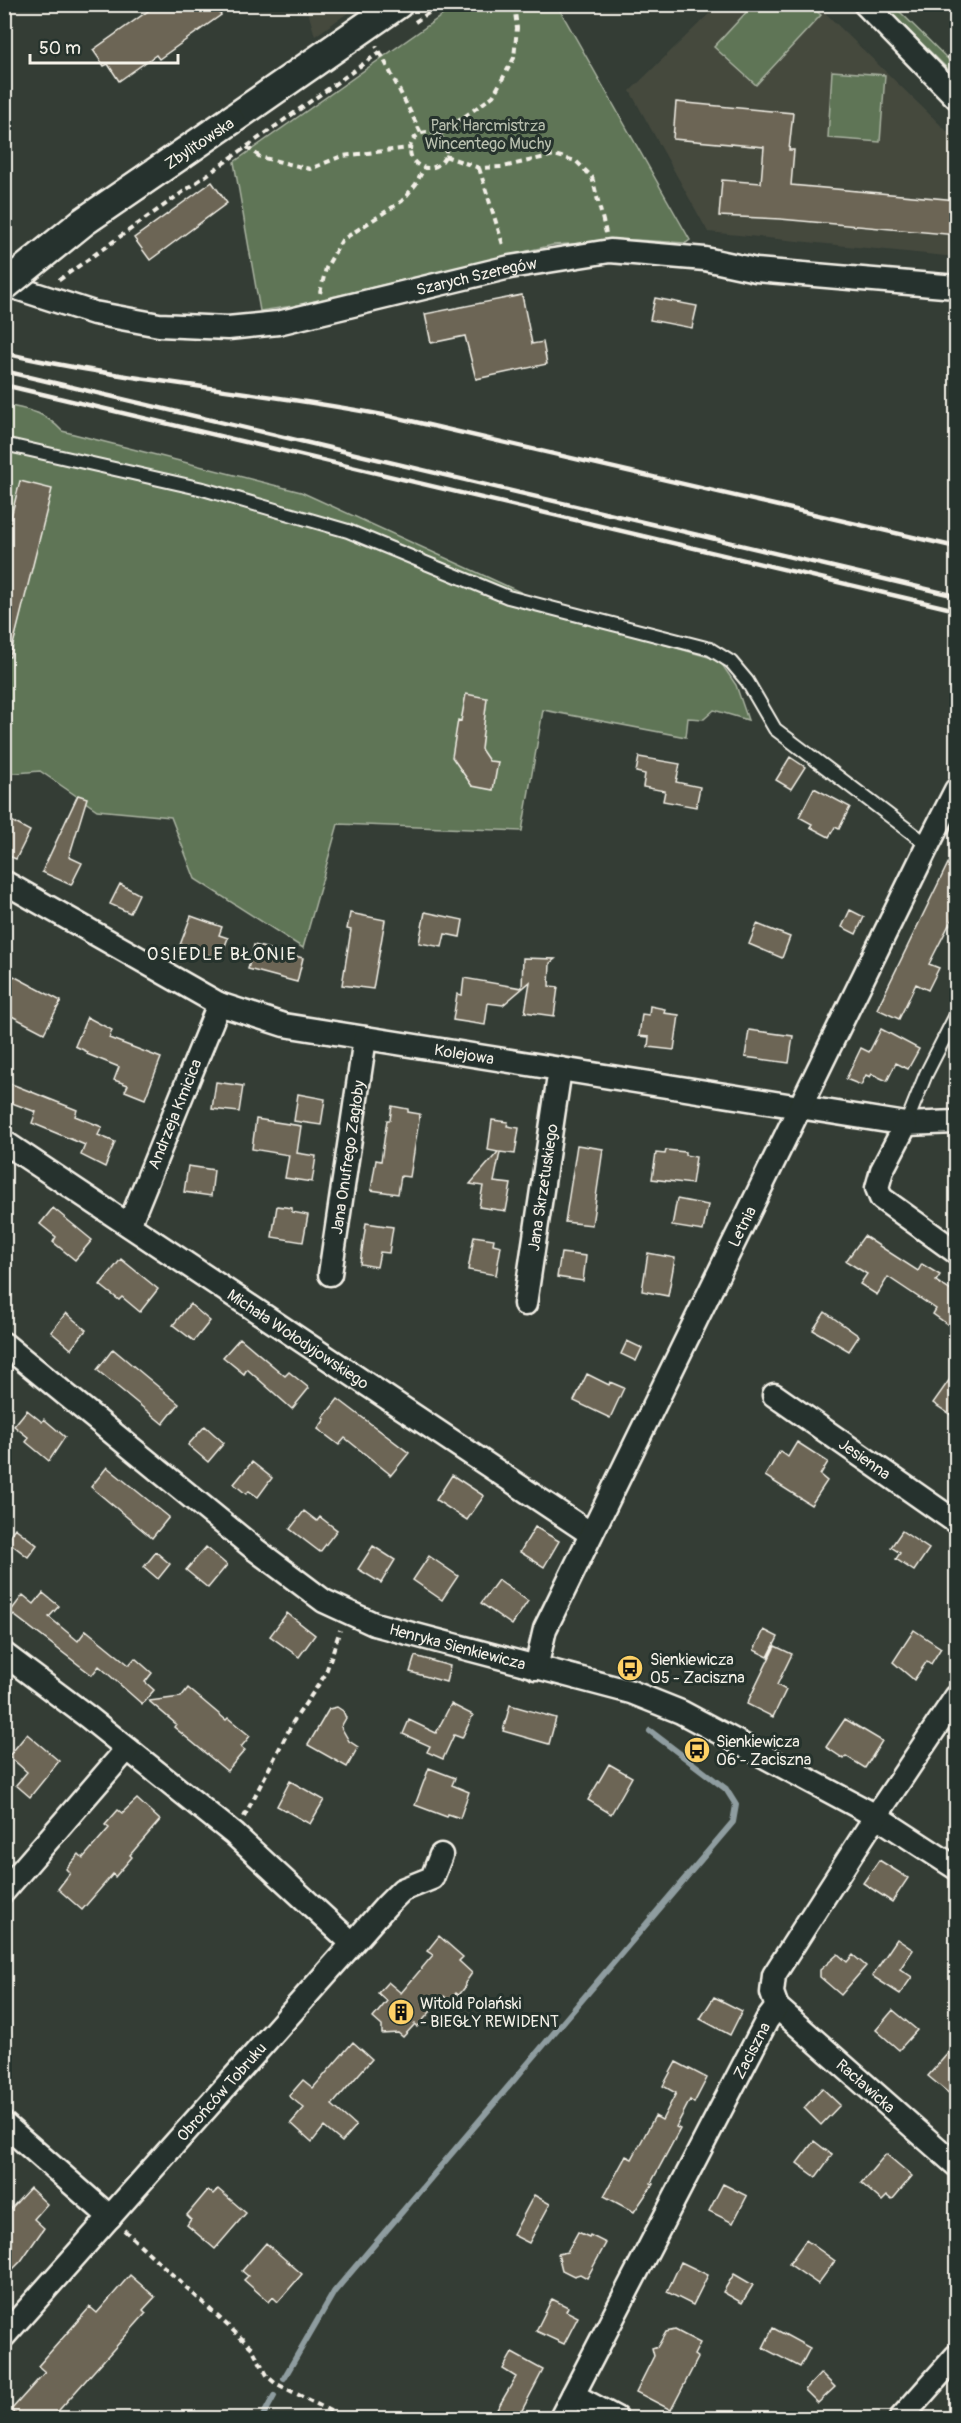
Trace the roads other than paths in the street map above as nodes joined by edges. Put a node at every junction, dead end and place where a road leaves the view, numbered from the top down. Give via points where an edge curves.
1 (398, 4) edge
2 (865, 4) edge
3 (957, 97) edge
4 (4, 285) edge
5 (957, 287) edge
6 (4, 444) edge
7 (957, 790) edge
8 (928, 845) junction
9 (4, 882) edge
10 (219, 1004) junction
11 (957, 1015) edge
12 (365, 1038) junction
13 (560, 1069) junction
14 (799, 1107) junction
15 (957, 1122) edge
16 (906, 1124) junction
17 (4, 1142) edge
18 (129, 1226) junction
19 (957, 1252) edge
20 (330, 1274) dead end
21 (525, 1304) dead end
22 (4, 1344) edge
23 (774, 1395) dead end
24 (957, 1522) edge
25 (591, 1534) junction
26 (4, 1653) edge
27 (536, 1668) junction
28 (957, 1697) edge
29 (127, 1749) junction
30 (876, 1816) junction
31 (441, 1855) dead end
32 (957, 1868) edge
33 (4, 1891) edge
34 (352, 1943) junction
35 (777, 2007) junction
36 (4, 2124) edge
37 (957, 2165) edge
38 (110, 2217) junction
39 (4, 2337) edge
40 (957, 2356) edge
41 (573, 2395) junction
42 (561, 2418) edge
43 (616, 2418) edge
44 (901, 2418) edge

1 - 4 street, Zbylitowska, bridge via 83,222
2 - 3 street
4 - 5 street, Szarych Szeregów via 94,313 159,325 228,328 278,323 510,267 610,251 705,259 756,270
6 - 8 lane via 226,495 348,531 508,597 710,649 731,662 747,681 775,729
7 - 8 street, Letnia
8 - 14 street, Letnia
9 - 10 street, Kolejowa
10 - 12 street, Kolejowa via 284,1025
10 - 18 street, Andrzeja Kmicica
11 - 16 lane via 926,1074
12 - 13 street, Kolejowa
12 - 20 street, Jana Onufrego Zagłoby
13 - 14 street, Kolejowa
13 - 21 street, Jana Skrzetuskiego
14 - 16 street, Kolejowa
14 - 25 street, Letnia
15 - 16 street, Kolejowa
16 - 19 street via 877,1188 882,1198
17 - 18 street, Michała Wołodyjowskiego
18 - 25 street, Michała Wołodyjowskiego
22 - 27 street, Henryka Sienkiewicza via 324,1601 385,1627
23 - 24 street, Jesienna
25 - 27 street, Letnia via 545,1629
26 - 29 street
27 - 30 street, Henryka Sienkiewicza via 631,1692 681,1712
28 - 30 street, Zaciszna
29 - 33 street
29 - 34 street via 234,1834
30 - 32 street, Henryka Sienkiewicza
30 - 35 street, Zaciszna via 774,1975 772,1993
31 - 34 street, Obrońców Tobruku via 432,1878 402,1890
34 - 38 street, Obrońców Tobruku
35 - 37 street, Racławicka
35 - 41 street, Zaciszna
36 - 38 street
38 - 39 street, Obrońców Tobruku
40 - 44 street
41 - 42 street, Zaciszna
41 - 43 street

